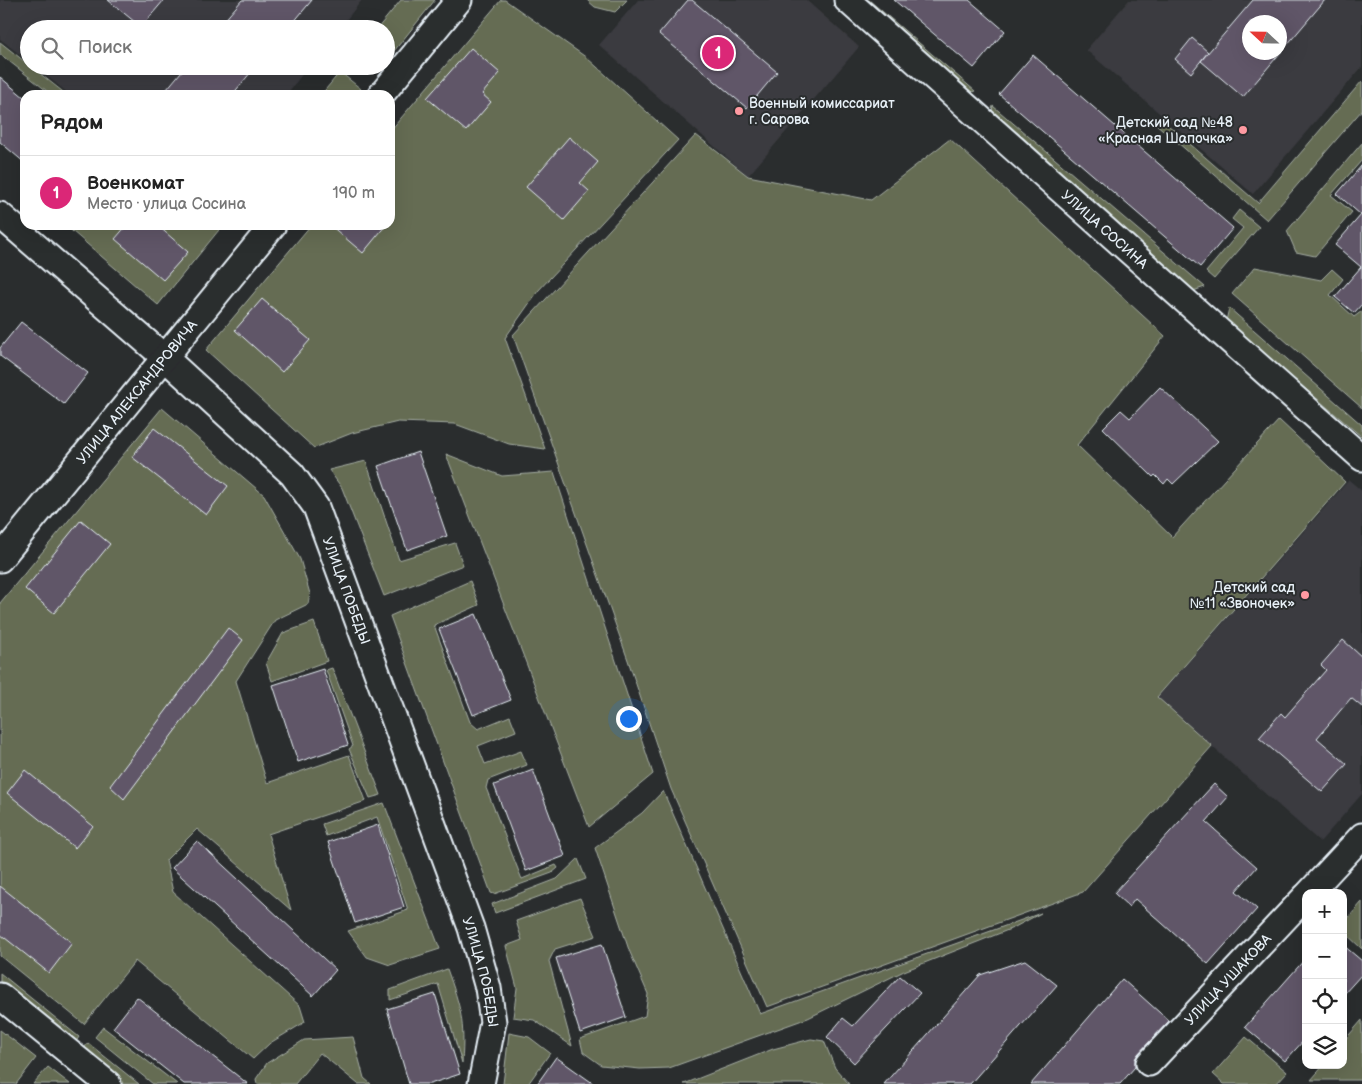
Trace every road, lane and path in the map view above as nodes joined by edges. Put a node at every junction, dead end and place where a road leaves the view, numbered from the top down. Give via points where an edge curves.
1 (459, 0) edge
2 (847, 0) edge
3 (385, 90) edge
4 (0, 215) edge
5 (269, 230) edge
6 (163, 356) junction
7 (1362, 458) edge
8 (0, 559) edge
9 (1362, 836) edge
10 (1313, 889) edge
11 (1302, 900) edge
12 (0, 996) edge
13 (1149, 1063) dead end
14 (108, 1084) edge
15 (481, 1084) edge

1 - 3 street
2 - 7 street, УЛИЦА СОСИНА
4 - 6 street, УЛИЦА ПОБЕДЫ
5 - 6 street, УЛИЦА АЛЕКСАНДРОВИЧА
6 - 8 street, УЛИЦА АЛЕКСАНДРОВИЧА
6 - 15 street, УЛИЦА ПОБЕДЫ via 292,474 316,507 471,928 488,988 493,1022
9 - 10 street
11 - 13 street, УЛИЦА УШАКОВА
12 - 14 street

